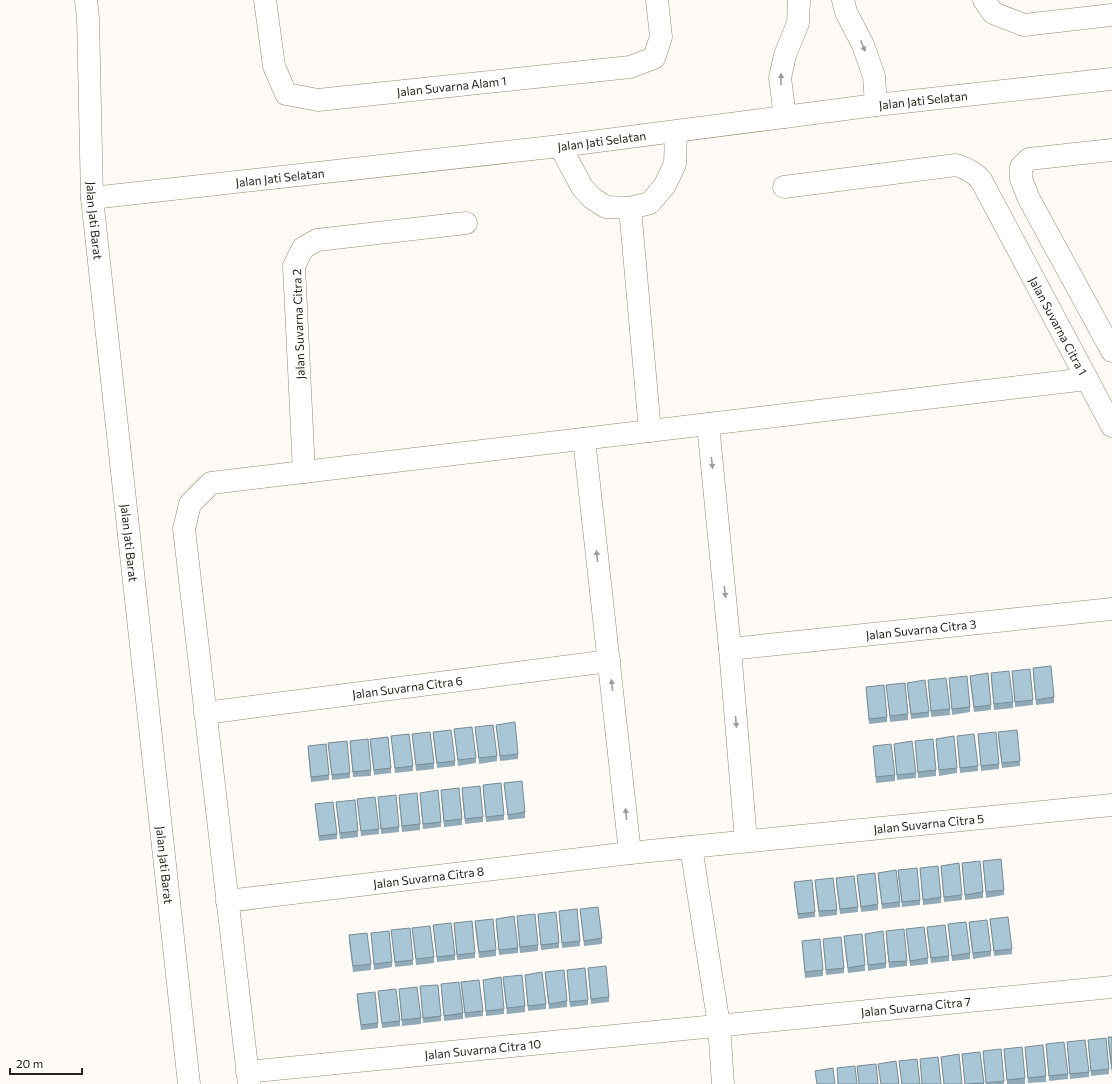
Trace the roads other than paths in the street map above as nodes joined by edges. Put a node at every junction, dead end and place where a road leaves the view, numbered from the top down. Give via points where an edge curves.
1 (86, 0) edge
2 (265, 0) edge
3 (657, 0) edge
4 (799, 0) edge
5 (843, 0) edge
6 (984, 0) edge
7 (1112, 15) edge
8 (1112, 79) edge
9 (876, 105) junction
10 (785, 117) junction
11 (676, 132) junction
12 (560, 146) junction
13 (1112, 150) edge
14 (784, 187) dead end
15 (92, 198) junction
16 (630, 208) junction
17 (466, 223) dead end
18 (1103, 319) edge
19 (1112, 351) edge
20 (1087, 379) junction
21 (708, 424) junction
22 (1112, 426) edge
23 (650, 431) junction
24 (584, 439) junction
25 (304, 472) junction
26 (1112, 609) edge
27 (730, 649) junction
28 (609, 661) junction
29 (205, 713) junction
30 (1112, 805) edge
31 (746, 841) junction
32 (691, 847) junction
33 (630, 853) junction
34 (227, 901) junction
35 (1112, 987) edge
36 (719, 1025) junction
37 (248, 1078) edge
38 (189, 1084) edge
39 (723, 1084) edge

1 - 15 street, Jalan Jati Barat
2 - 3 street, Jalan Suvarna Alam 1 via 274,66 286,94 318,100 630,67 654,58 661,37
10 -> 4 street via 780,78 785,56 798,23
5 -> 9 street via 874,76
6 - 7 street via 992,13 1024,25
8 - 9 street, Jalan Jati Selatan
9 - 10 street, Jalan Jati Selatan
10 - 11 street, Jalan Jati Selatan
11 - 12 street, Jalan Jati Selatan
11 - 16 street via 675,164 665,185 650,203
12 - 15 street, Jalan Jati Selatan
12 - 16 street via 582,188 592,198 606,207
13 - 18 street via 1029,159 1021,167 1021,179 1029,199
14 - 20 street, Jalan Suvarna Citra 1 via 956,165 975,173
15 - 38 street, Jalan Jati Barat
16 - 23 street
17 - 25 street, Jalan Suvarna Citra 2 via 317,240 303,248 294,266
18 - 19 street
20 - 21 street, Jalan Suvarna Citra 1
20 - 22 street
21 - 23 street, Jalan Suvarna Citra 1
21 -> 27 street
23 - 24 street, Jalan Suvarna Citra 1
24 - 25 street
28 -> 24 street
25 - 29 street via 211,483 190,504 184,529
26 - 27 street, Jalan Suvarna Citra 3
27 -> 31 street
28 - 29 street, Jalan Suvarna Citra 6
33 -> 28 street
29 - 34 street
30 - 31 street, Jalan Suvarna Citra 5
31 - 32 street, Jalan Suvarna Citra 5
32 - 33 street, Jalan Suvarna Citra 8
32 - 36 street
33 - 34 street, Jalan Suvarna Citra 8
34 - 37 street
35 - 36 street, Jalan Suvarna Citra 7
36 - 37 street, Jalan Suvarna Citra 10
36 - 39 street

